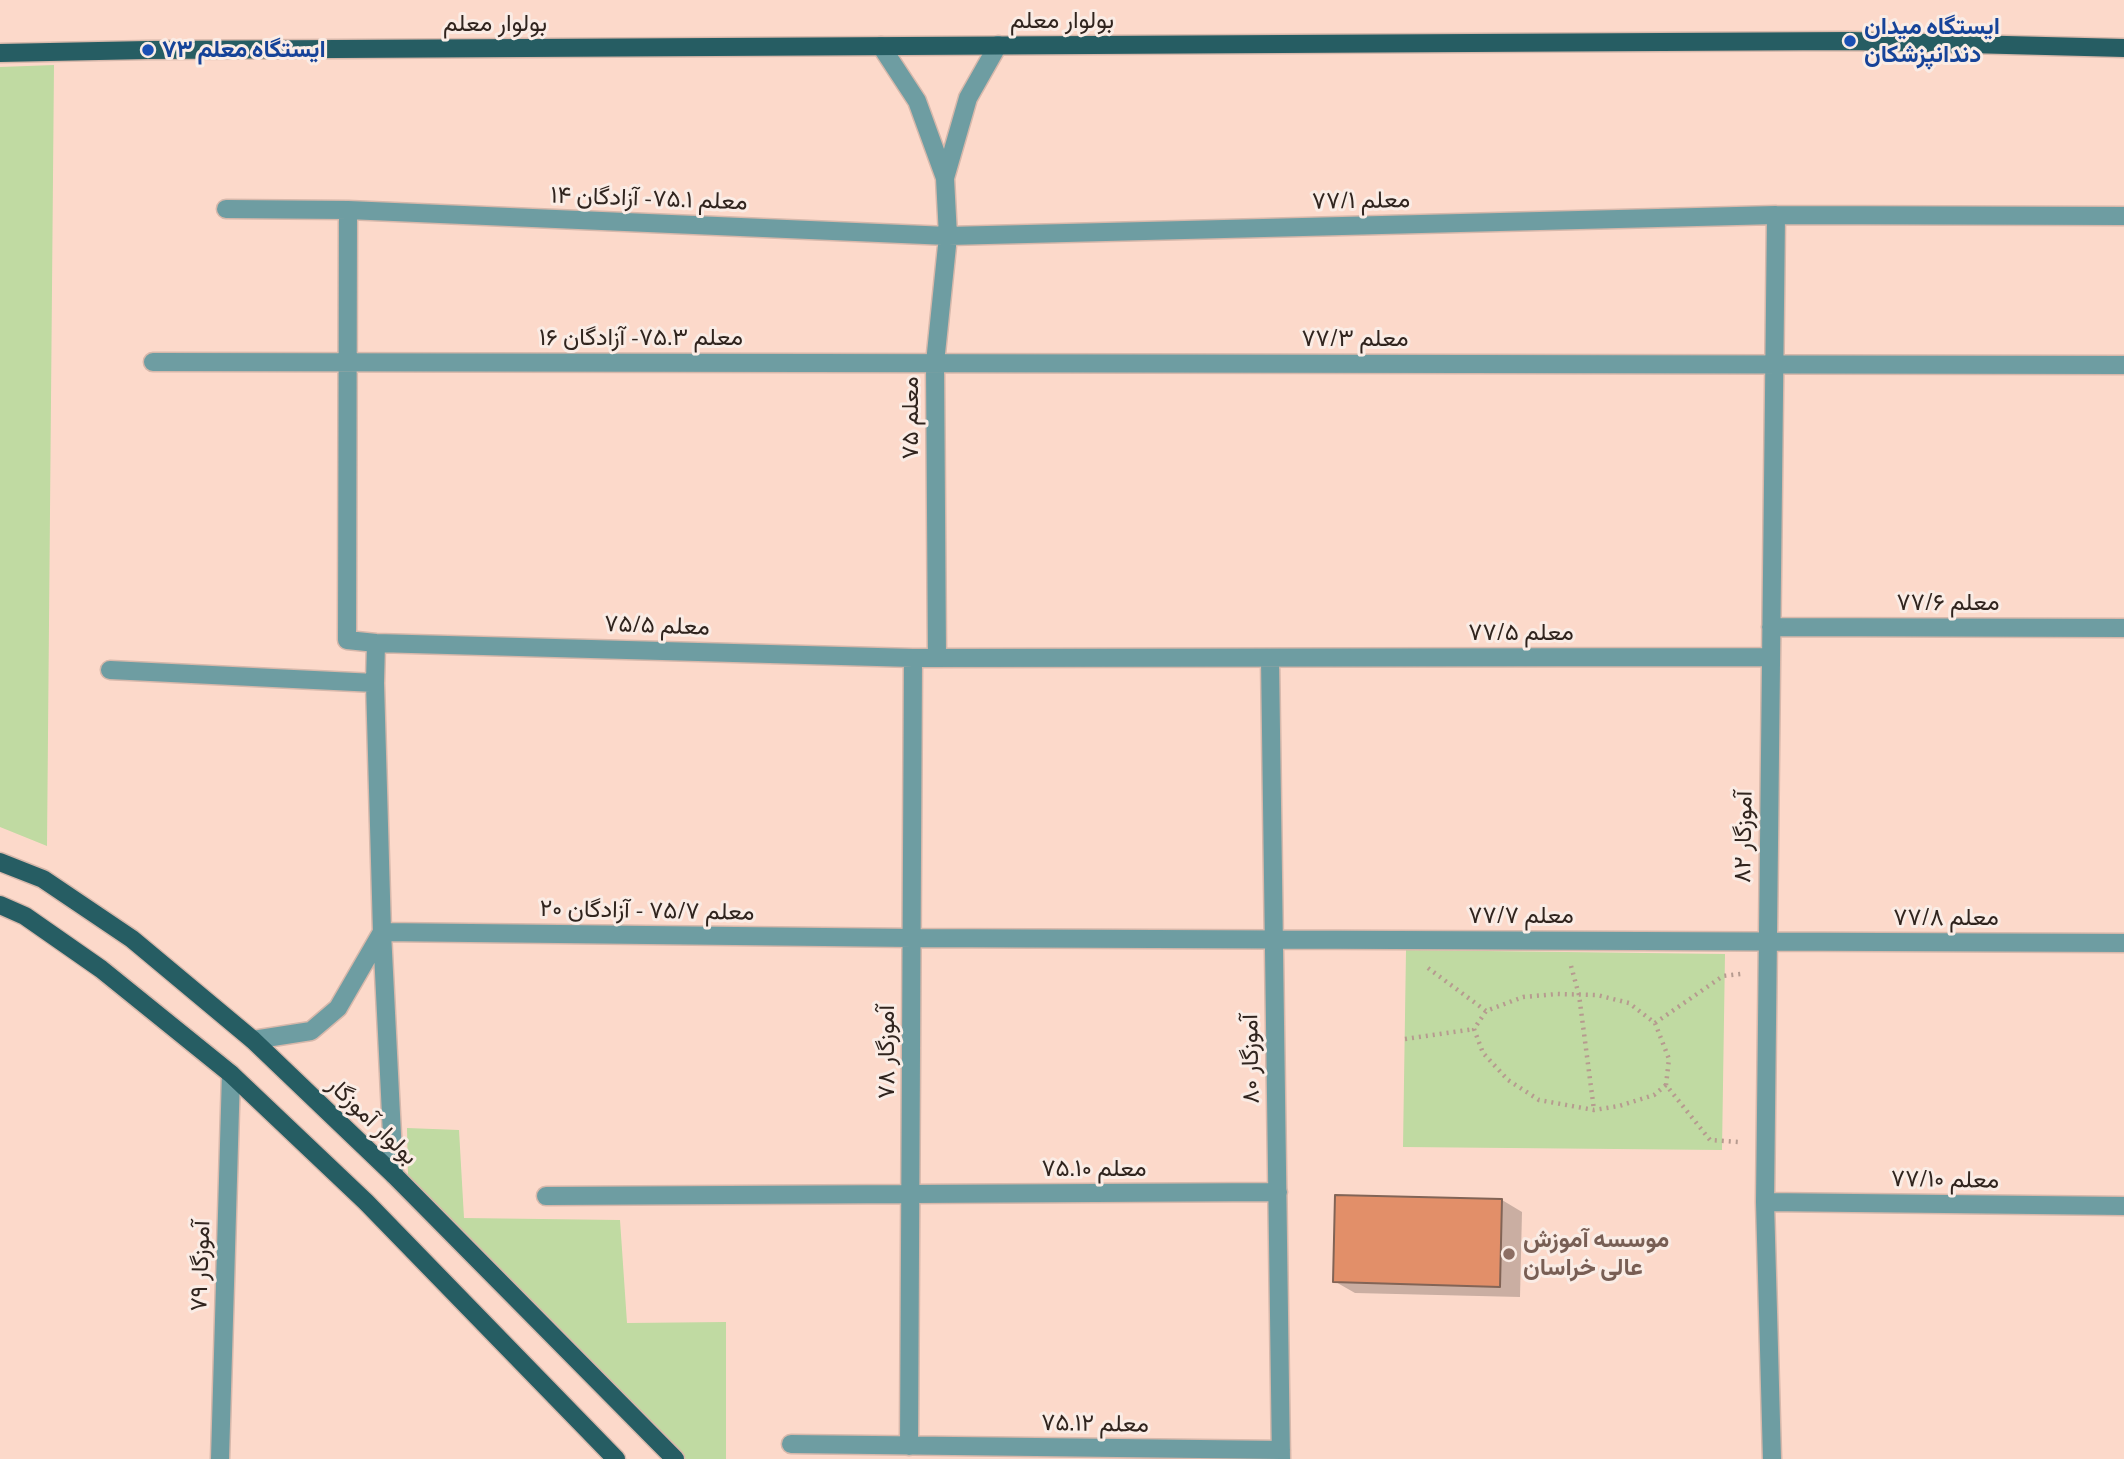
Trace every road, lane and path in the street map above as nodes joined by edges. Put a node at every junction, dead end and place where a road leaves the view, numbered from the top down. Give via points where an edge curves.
1 (881, 46) junction
2 (998, 46) junction
3 (2124, 48) edge
4 (0, 52) edge
5 (945, 178) junction
6 (226, 209) dead end
7 (348, 210) junction
8 (1776, 215) junction
9 (2124, 216) edge
10 (948, 236) junction
11 (153, 362) dead end
12 (348, 362) junction
13 (935, 363) junction
14 (1774, 364) junction
15 (2124, 365) edge
16 (1771, 627) junction
17 (2124, 628) edge
18 (376, 643) junction
19 (1270, 657) junction
20 (1771, 657) junction
21 (914, 658) junction
22 (937, 658) junction
23 (110, 670) dead end
24 (375, 683) junction
25 (0, 862) edge
26 (0, 905) edge
27 (382, 932) junction
28 (912, 938) junction
29 (1274, 939) junction
30 (1409, 940) junction
31 (1565, 941) junction
32 (1768, 942) junction
33 (2124, 943) edge
34 (1767, 971) junction
35 (1579, 995) junction
36 (1486, 1011) junction
37 (1655, 1023) junction
38 (1474, 1029) junction
39 (1405, 1039) dead end
40 (253, 1040) junction
41 (231, 1074) junction
42 (1666, 1085) junction
43 (1594, 1110) junction
44 (1765, 1144) junction
45 (394, 1175) junction
46 (1278, 1192) junction
47 (911, 1195) junction
48 (546, 1196) dead end
49 (1765, 1202) junction
50 (2124, 1206) edge
51 (791, 1444) dead end
52 (909, 1446) junction
53 (1281, 1455) edge
54 (220, 1459) edge
55 (616, 1459) edge
56 (675, 1459) edge
57 (1772, 1459) edge

1 - 2 main road, بولوار معلم
1 - 4 main road, بولوار معلم
1 - 5 street via 917,100
2 - 3 main road, بولوار معلم via 1850,41
2 - 5 street via 968,98
5 - 10 street, معلم ۷۵
6 - 7 street, معلم ۷۵.۱- آزادگان ۱۴
7 - 10 street, معلم ۷۵.۱- آزادگان ۱۴
7 - 12 street
8 - 9 street, معلم ۷۷/۱
8 - 10 street, معلم ۷۷/۱
8 - 14 street, آموزگار ۸۲
10 - 13 street, معلم ۷۵
11 - 12 street, معلم ۷۵.۳- آزادگان ۱۶
12 - 13 street, معلم ۷۵.۳- آزادگان ۱۶
12 - 18 street, معلم ۷۵/۵ via 347,640
13 - 14 street, معلم ۷۷/۳
13 - 22 street, معلم ۷۵
14 - 15 street, معلم ۷۷/۳
14 - 16 street, آموزگار ۸۲
16 - 17 street, معلم ۷۷/۶
16 - 20 street, آموزگار ۸۲
18 - 21 street, معلم ۷۵/۵
18 - 24 street
19 - 20 street, معلم ۷۷/۵
19 - 22 street, معلم ۷۷/۵
19 - 29 street, آموزگار ۸۰
20 - 32 street, آموزگار ۸۲
21 - 22 street, معلم ۷۵/۵
21 - 28 street, آموزگار ۷۸
23 - 24 street
24 - 27 street
25 - 40 main road, بولوار آموزگار via 43,878 132,939
26 - 41 main road via 25,916 101,969
27 - 28 street, معلم ۷۵/۷ - آزادگان ۲۰
27 - 40 street via 338,1008 311,1031
27 - 45 street
28 - 29 street, معلم ۷۵/۷ - آزادگان ۲۰
28 - 47 street, آموزگار ۷۸
29 - 30 street, معلم ۷۷/۷
29 - 46 street, آموزگار ۸۰
30 - 31 street, معلم ۷۷/۷
30 - 36 path via 1416,959
31 - 32 street, معلم ۷۷/۷
31 - 35 path
32 - 33 street, معلم ۷۷/۸
32 - 34 street, آموزگار ۸۲
34 - 37 path via 1723,976
34 - 44 street, آموزگار ۸۲
35 - 36 path via 1523,997
35 - 37 path via 1629,1003
35 - 43 path
36 - 38 path
37 - 42 path via 1669,1059
38 - 39 path
38 - 43 path via 1483,1053 1508,1080 1539,1100
40 - 45 main road, بولوار آموزگار
41 - 54 street, ۷۹ آموزگار
41 - 55 main road via 366,1202
42 - 43 path via 1654,1095
42 - 44 path via 1710,1140
44 - 49 street, آموزگار ۸۲
45 - 56 main road, بولوار آموزگار
46 - 47 street, معلم ۷۵.۱۰
46 - 53 street, آموزگار ۸۰
47 - 48 street, معلم ۷۵.۱۰
47 - 52 street, آموزگار ۷۸
49 - 50 street, معلم ۷۷/۱۰
49 - 57 street, آموزگار ۸۲
51 - 52 street, معلم ۷۵.۱۲
52 - 53 street, معلم ۷۵.۱۲

